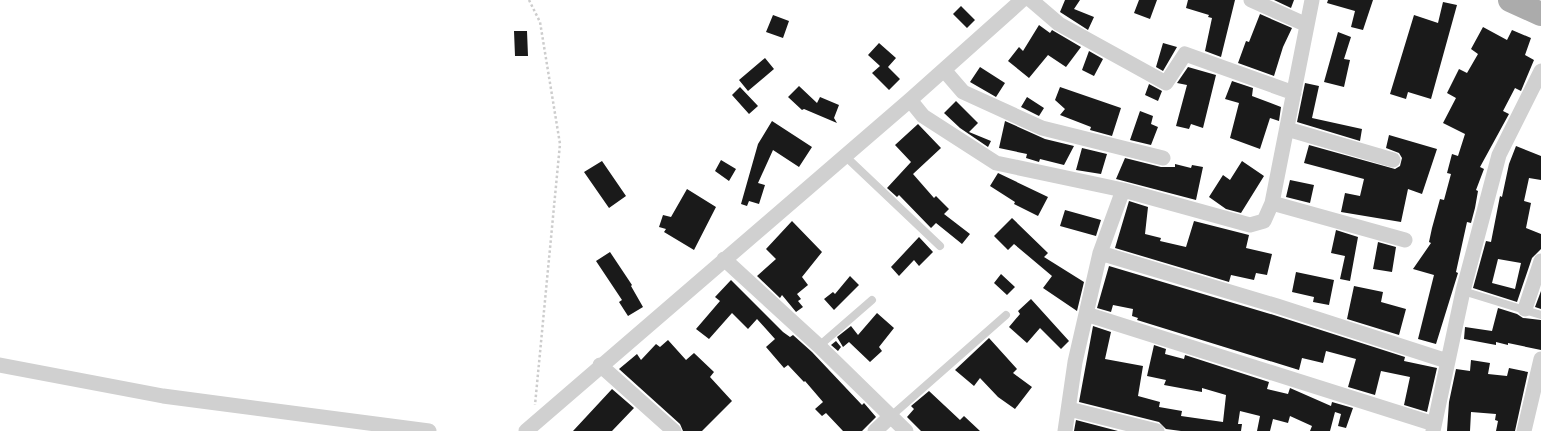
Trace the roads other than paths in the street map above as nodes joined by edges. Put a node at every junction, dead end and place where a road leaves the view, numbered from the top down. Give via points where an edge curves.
1 (1022, 0) edge
2 (1031, 0) edge
3 (1250, 0) edge
4 (1312, 0) edge
5 (1510, 0) edge
6 (1541, 14) edge
7 (1307, 25) junction
8 (944, 70) junction
9 (1541, 70) edge
10 (1294, 93) junction
11 (910, 100) junction
12 (1287, 128) junction
13 (845, 156) junction
14 (1163, 158) dead end
15 (1393, 160) dead end
16 (1123, 190) junction
17 (1272, 203) junction
18 (1405, 240) dead end
19 (940, 246) dead end
20 (1100, 253) junction
21 (724, 259) junction
22 (1540, 268) edge
23 (1463, 291) junction
24 (872, 300) dead end
25 (1525, 310) junction
26 (1086, 314) junction
27 (1006, 315) dead end
28 (1541, 315) edge
29 (819, 346) junction
30 (1541, 359) edge
31 (1447, 361) junction
32 (0, 365) edge
33 (600, 365) junction
34 (1069, 409) junction
35 (890, 417) junction
36 (1434, 427) edge
37 (429, 431) edge
38 (527, 431) edge
39 (674, 431) edge
40 (875, 431) edge
41 (906, 431) edge
42 (1065, 431) edge
43 (1157, 431) edge
44 (1524, 431) edge

1 - 8 street
2 - 10 street via 1059,24 1166,83 1186,54
3 - 7 street
4 - 7 street
5 - 6 main road
7 - 10 street
8 - 11 street
8 - 14 street via 963,92 1042,128
9 - 23 street via 1499,155
10 - 12 street
11 - 13 street
11 - 16 street via 923,116 996,163
12 - 15 street
12 - 17 street
13 - 19 lane
13 - 21 street
16 - 17 street via 1250,225 1264,221
16 - 20 street
17 - 18 street
20 - 26 street
20 - 31 street
21 - 29 street
21 - 33 street
22 - 25 street
23 - 25 lane
23 - 31 street
24 - 29 lane
25 - 28 lane
26 - 34 street
26 - 36 street
27 - 35 lane
29 - 35 street
30 - 44 street
31 - 36 street
32 - 37 street via 163,396
33 - 38 street
33 - 39 street
34 - 42 street
34 - 43 street
35 - 40 street
35 - 41 street

